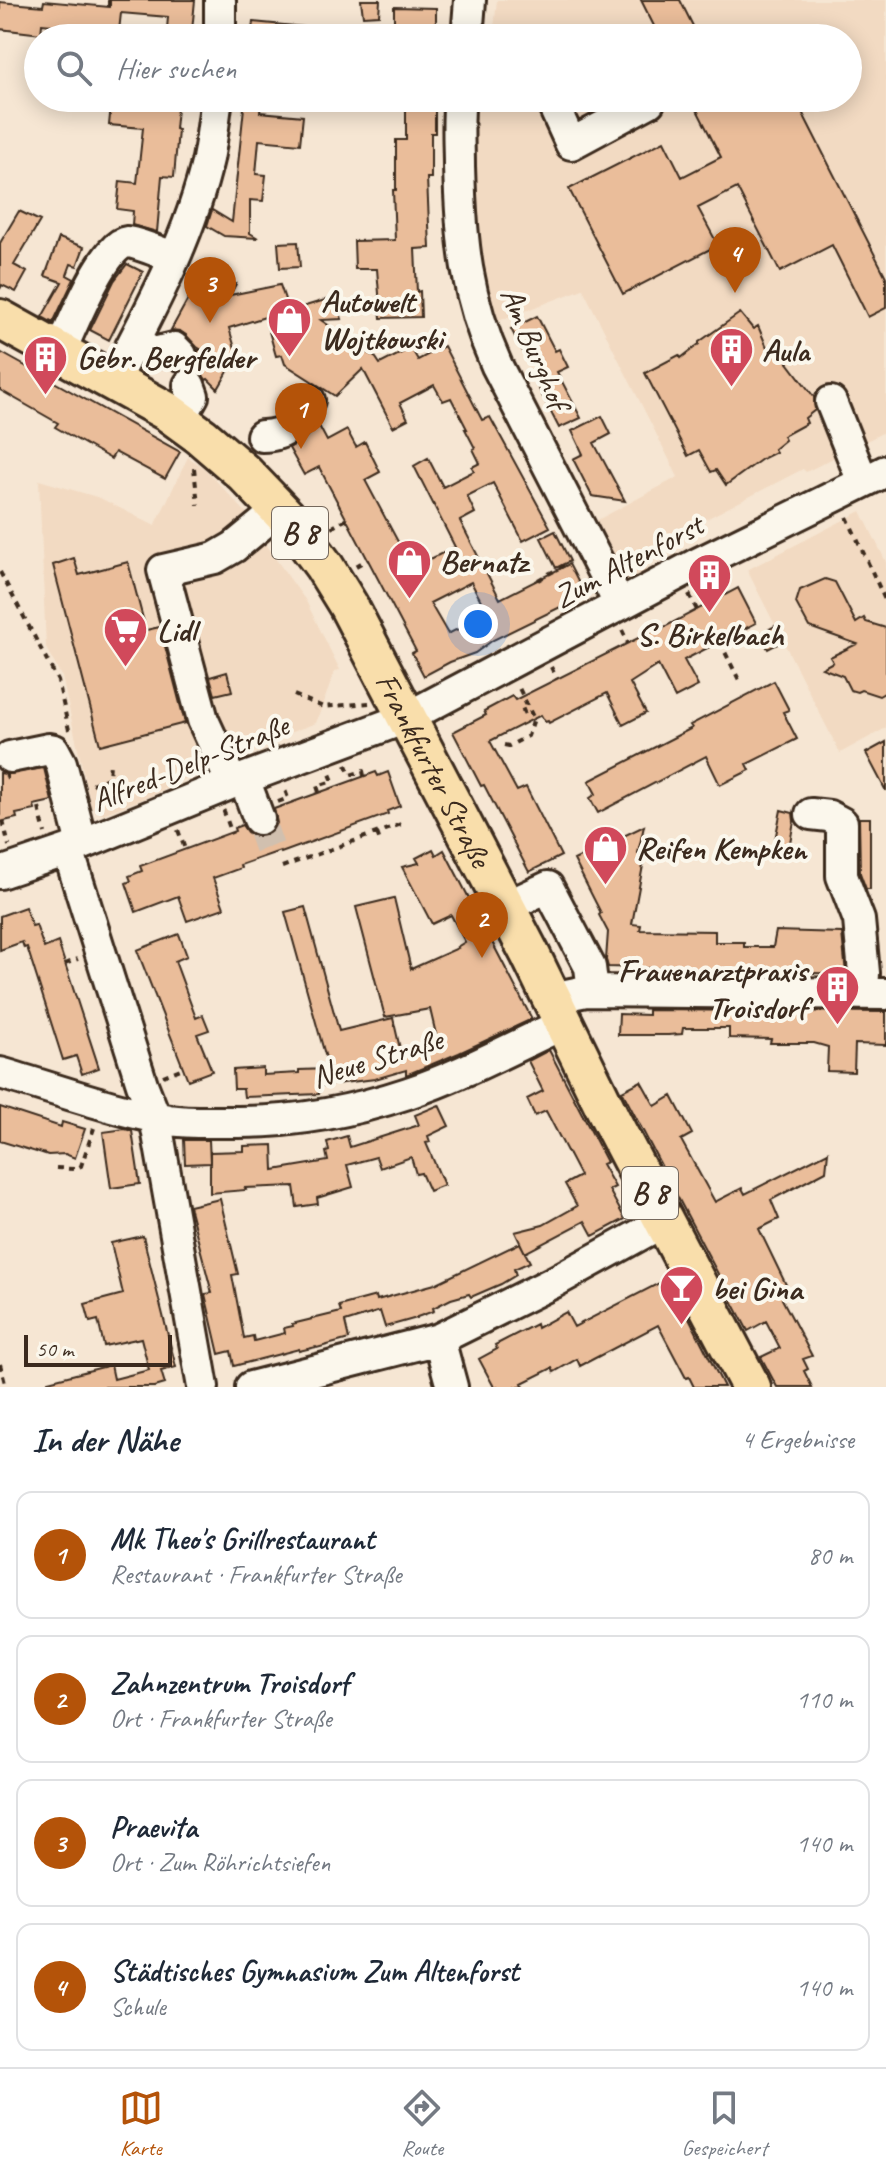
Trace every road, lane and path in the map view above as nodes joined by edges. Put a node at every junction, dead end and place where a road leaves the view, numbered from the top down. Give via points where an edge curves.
1 (109, 0) edge
2 (220, 0) edge
3 (470, 0) edge
4 (109, 7) dead end
5 (220, 24) edge
6 (468, 24) edge
7 (215, 112) edge
8 (460, 112) edge
9 (556, 112) edge
10 (630, 112) edge
11 (174, 257) junction
12 (0, 319) edge
13 (134, 342) junction
14 (60, 352) junction
15 (181, 355) dead end
16 (113, 381) junction
17 (309, 400) dead end
18 (831, 402) dead end
19 (262, 436) dead end
20 (194, 467) dead end
21 (862, 482) edge
22 (198, 505) dead end
23 (280, 509) junction
24 (592, 552) junction
25 (0, 572) edge
26 (538, 580) dead end
27 (886, 602) edge
28 (693, 603) dead end
29 (620, 605) junction
30 (697, 610) dead end
31 (720, 642) dead end
32 (508, 666) junction
33 (741, 684) dead end
34 (294, 695) dead end
35 (527, 702) junction
36 (354, 705) dead end
37 (533, 716) junction
38 (406, 718) junction
39 (72, 742) dead end
40 (504, 745) dead end
41 (10, 757) dead end
42 (110, 763) dead end
43 (347, 767) dead end
44 (238, 781) junction
45 (82, 787) dead end
46 (285, 790) dead end
47 (319, 792) dead end
48 (267, 814) joint
49 (811, 814) dead end
50 (404, 823) dead end
51 (178, 829) dead end
52 (377, 833) junction
53 (380, 841) dead end
54 (346, 844) junction
55 (75, 847) junction
56 (185, 849) dead end
57 (349, 851) dead end
58 (296, 862) junction
59 (282, 867) dead end
60 (299, 869) dead end
61 (0, 873) edge
62 (505, 907) junction
63 (593, 991) junction
64 (874, 994) edge
65 (558, 1011) junction
66 (0, 1073) edge
67 (101, 1103) junction
68 (155, 1117) junction
69 (56, 1168) dead end
70 (665, 1221) junction
71 (439, 1339) junction
72 (0, 1364) edge
73 (6, 1387) edge
74 (203, 1387) edge
75 (251, 1387) edge
76 (452, 1387) edge
77 (751, 1387) edge

1 - 4 path
2 - 5 street
3 - 6 street
7 - 11 street via 201,184
8 - 24 street, Am Burghof via 461,224 482,333
9 - 10 street via 571,144
11 - 13 street
11 - 14 street via 127,242 116,246 101,265
12 - 14 main road, Frankfurter Straße / B 8
13 - 15 street via 153,353 174,348
13 - 16 street
14 - 16 main road, Frankfurter Straße / B 8
16 - 23 main road, Frankfurter Straße / B 8 via 184,402
17 - 19 street via 291,428
18 - 21 street
20 - 22 path
21 - 27 path via 866,561
21 - 29 street, Zum Altenforst
23 - 38 main road, Frankfurter Straße / B 8 via 341,593
23 - 44 street via 215,558 163,570 203,720
24 - 26 path
24 - 29 street, Am Burghof
25 - 39 path via 58,681
28 - 30 path
29 - 32 street, Zum Altenforst
31 - 33 path
32 - 35 path
32 - 38 street, Zum Altenforst
34 - 36 path via 323,707
35 - 37 path
35 - 37 path via 521,705 523,713 527,719
37 - 40 path via 528,736
38 - 44 street, Alfred-Delp-Straße
38 - 62 main road, Frankfurter Straße / B 8
41 - 55 street via 54,750 61,763
42 - 45 path via 109,778
43 - 47 path via 330,774 333,781 317,786
44 - 48 street
44 - 55 street, Alfred-Delp-Straße
46 - 48 path via 288,798 273,803
49 - 64 street via 842,823 842,876 859,920 864,973
50 - 52 path
51 - 56 path
52 - 53 path
52 - 54 path
54 - 57 path
54 - 58 path
55 - 61 street, Alfred-Delp-Straße
55 - 68 street
58 - 59 path
58 - 60 path
62 - 63 street via 548,887 590,967
62 - 65 main road, Frankfurter Straße / B 8
63 - 64 street, Neue Straße
63 - 65 street, Neue Straße
65 - 68 street, Neue Straße via 507,1049 412,1092 365,1106 250,1123
65 - 70 main road, Frankfurter Straße / B 8
66 - 67 street, Neue Straße
67 - 68 street, Neue Straße
67 - 69 path via 84,1162 75,1169
68 - 74 street
70 - 71 street
70 - 77 main road, Frankfurter Straße / B 8
71 - 75 street
71 - 76 street
72 - 73 path

